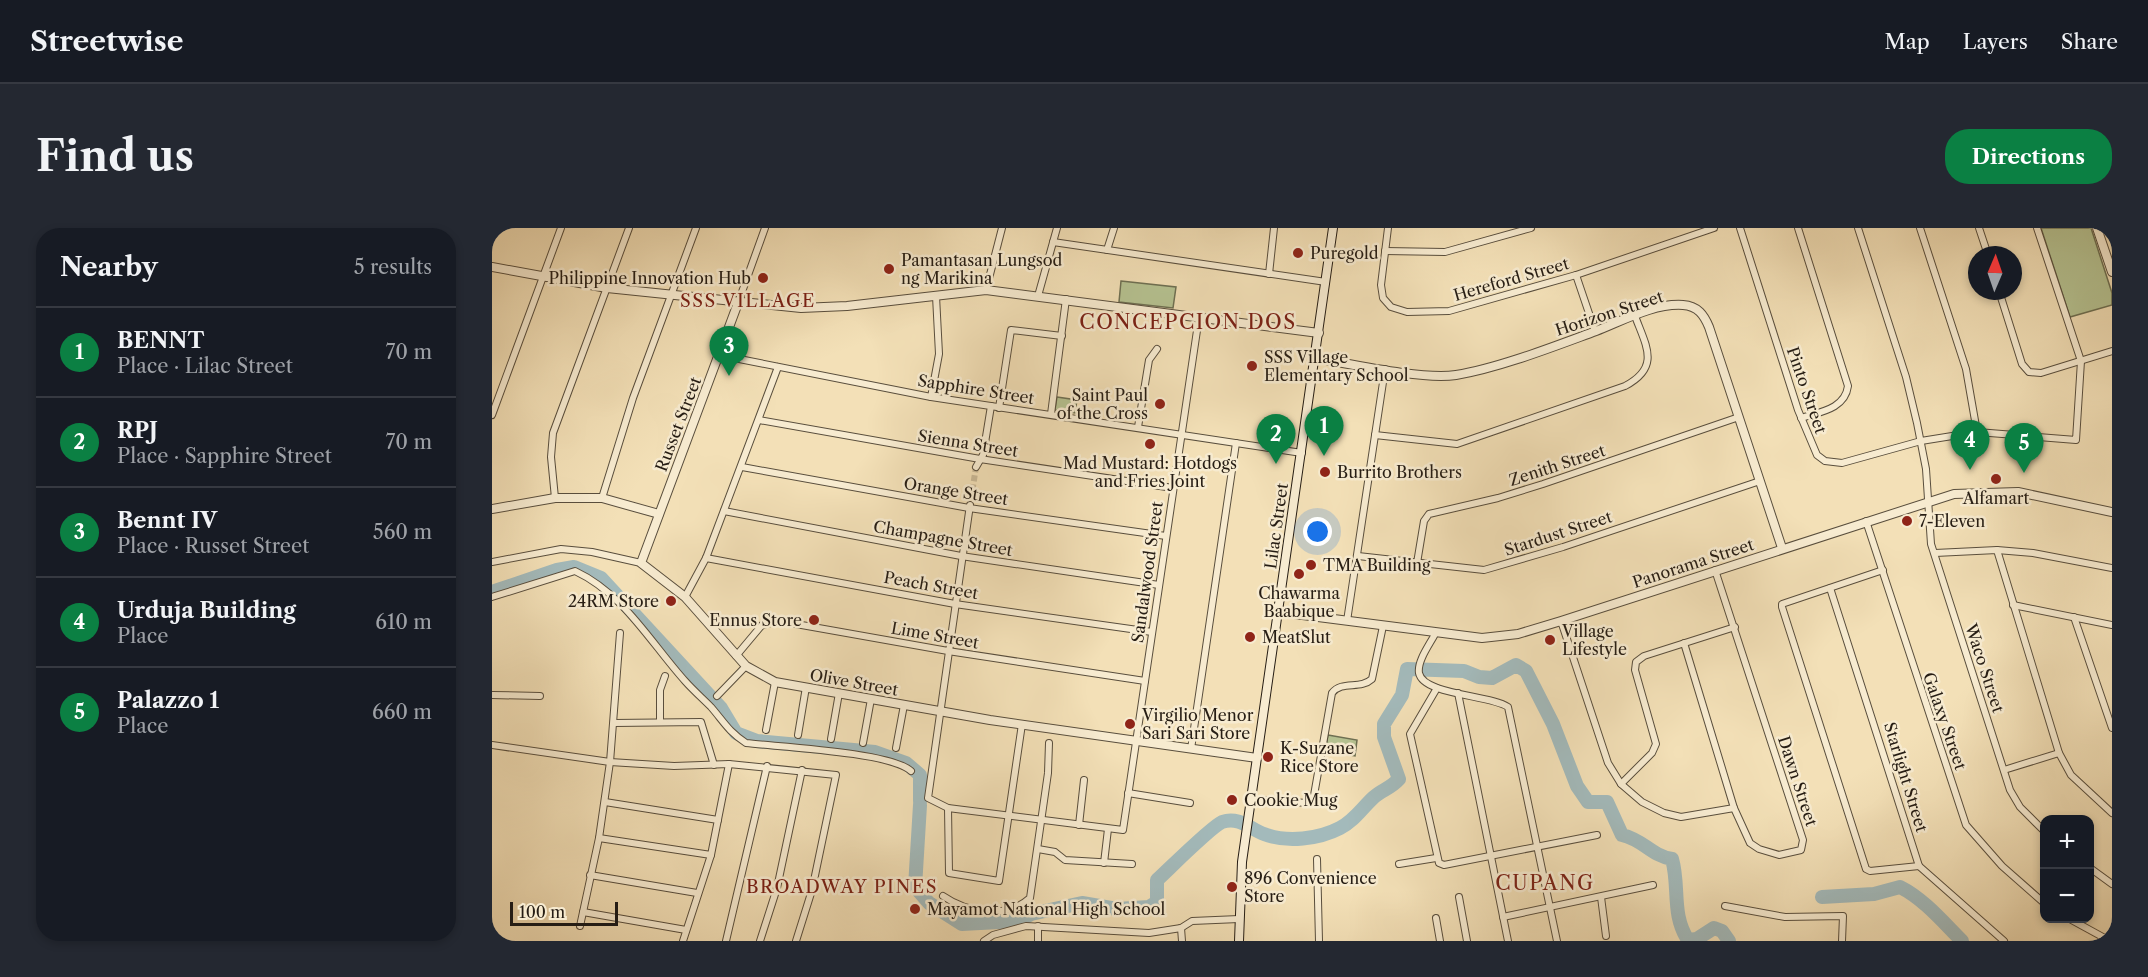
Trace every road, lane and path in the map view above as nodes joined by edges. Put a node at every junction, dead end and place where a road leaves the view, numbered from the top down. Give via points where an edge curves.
1 (494, 228) edge
2 (561, 228) edge
3 (629, 228) edge
4 (696, 228) edge
5 (765, 228) edge
6 (1002, 228) edge
7 (1057, 228) edge
8 (1114, 228) edge
9 (1274, 228) edge
10 (1333, 228) edge
11 (1388, 228) edge
12 (1531, 228) edge
13 (1714, 228) edge
14 (1740, 228) edge
15 (1798, 228) edge
16 (1858, 228) edge
17 (1920, 228) edge
18 (1979, 228) edge
19 (2037, 228) edge
20 (2097, 228) edge
21 (492, 233) edge
22 (1053, 242) junction
23 (1985, 246) edge
24 (1107, 250) junction
25 (1385, 251) junction
26 (492, 267) edge
27 (2112, 272) edge
28 (1269, 274) junction
29 (1576, 274) junction
30 (543, 278) junction
31 (1326, 282) junction
32 (607, 288) junction
33 (986, 290) junction
34 (670, 296) junction
35 (936, 296) junction
36 (1038, 296) junction
37 (1066, 299) junction
38 (2002, 300) edge
39 (738, 303) junction
40 (1635, 316) junction
41 (1199, 317) junction
42 (1595, 331) junction
43 (1319, 333) junction
44 (1062, 336) junction
45 (1157, 349) dead end
46 (2112, 351) edge
47 (718, 355) junction
48 (1315, 358) junction
49 (2080, 362) junction
50 (778, 367) junction
51 (1385, 369) junction
52 (931, 397) junction
53 (991, 406) junction
54 (999, 408) junction
55 (1051, 414) junction
56 (492, 415) edge
57 (1739, 417) junction
58 (1801, 418) junction
59 (759, 420) junction
60 (1138, 427) junction
61 (1977, 432) junction
62 (1181, 434) junction
63 (1375, 435) junction
64 (1921, 441) junction
65 (1236, 443) junction
66 (1302, 453) junction
67 (980, 459) junction
68 (742, 467) junction
69 (976, 467) tunnel mouth
70 (1760, 481) junction
71 (1173, 488) junction
72 (555, 498) junction
73 (602, 498) junction
74 (1928, 501) junction
75 (969, 506) junction
76 (492, 509) edge
77 (724, 511) junction
78 (2112, 512) edge
79 (659, 514) junction
80 (1866, 520) junction
81 (1166, 536) junction
82 (1782, 548) junction
83 (1997, 550) junction
84 (1935, 553) junction
85 (960, 556) junction
86 (1358, 556) junction
87 (706, 558) junction
88 (492, 562) edge
89 (641, 563) junction
90 (1417, 563) junction
91 (2112, 568) edge
92 (1715, 570) junction
93 (1882, 570) junction
94 (1159, 585) junction
95 (1830, 588) junction
96 (492, 597) edge
97 (685, 597) junction
98 (955, 604) junction
99 (2013, 605) junction
100 (1279, 612) junction
101 (2074, 617) junction
102 (1347, 621) junction
103 (1562, 621) junction
104 (2112, 625) edge
105 (1383, 626) junction
106 (1735, 627) junction
107 (1152, 632) junction
108 (620, 633) dead end
109 (1435, 634) junction
110 (1684, 643) junction
111 (948, 651) junction
112 (736, 656) junction
113 (747, 666) junction
114 (665, 676) dead end
115 (1145, 681) junction
116 (775, 682) junction
117 (806, 687) junction
118 (1437, 688) junction
119 (839, 693) junction
120 (1458, 693) junction
121 (492, 695) edge
122 (540, 696) dead end
123 (717, 696) dead end
124 (871, 699) junction
125 (904, 705) junction
126 (939, 711) junction
127 (660, 722) junction
128 (614, 723) junction
129 (1022, 724) junction
130 (2112, 728) edge
131 (766, 730) dead end
132 (798, 735) dead end
133 (831, 739) dead end
134 (1136, 741) junction
135 (863, 743) dead end
136 (1049, 743) dead end
137 (492, 745) edge
138 (896, 748) dead end
139 (1191, 749) junction
140 (2059, 753) junction
141 (1257, 758) junction
142 (610, 762) junction
143 (729, 764) junction
144 (714, 765) junction
145 (767, 766) junction
146 (802, 770) junction
147 (2004, 770) junction
148 (911, 771) dead end
149 (1084, 780) dead end
150 (1621, 784) junction
151 (1128, 793) junction
152 (1262, 800) dead end
153 (605, 802) junction
154 (1190, 803) dead end
155 (1734, 807) junction
156 (948, 808) junction
157 (2112, 813) edge
158 (1008, 815) junction
159 (718, 820) junction
160 (1042, 820) junction
161 (1079, 825) junction
162 (2040, 827) edge
163 (1108, 829) junction
164 (1597, 835) dead end
165 (599, 838) junction
166 (1539, 847) junction
167 (1038, 849) junction
168 (711, 855) junction
169 (1490, 857) junction
170 (1317, 859) dead end
171 (1437, 861) junction
172 (1104, 863) junction
173 (1132, 864) dead end
174 (1399, 864) dead end
175 (1919, 866) junction
176 (2091, 869) edge
177 (590, 875) junction
178 (2112, 884) edge
179 (1653, 885) dead end
180 (697, 893) junction
181 (943, 896) dead end
182 (1459, 897) dead end
183 (1601, 897) junction
184 (2040, 899) edge
185 (1550, 904) junction
186 (1725, 906) dead end
187 (582, 912) junction
188 (1503, 917) junction
189 (1436, 918) dead end
190 (1239, 919) junction
191 (2076, 923) edge
192 (580, 926) dead end
193 (1038, 926) junction
194 (1181, 928) junction
195 (686, 930) junction
196 (1149, 933) junction
197 (1606, 936) dead end
198 (684, 941) edge
199 (726, 941) edge
200 (760, 941) edge
201 (796, 941) edge
202 (984, 941) edge
203 (1038, 941) edge
204 (1146, 941) edge
205 (1182, 941) edge
206 (1239, 941) edge
207 (1319, 941) edge
208 (1440, 941) edge
209 (1467, 941) edge
210 (1508, 941) edge
211 (1557, 941) edge
212 (1842, 941) edge
213 (2004, 941) edge
214 (2110, 941) edge

1 - 21 street
2 - 30 street
3 - 32 street
4 - 34 street
5 - 39 street, Russet Street
6 - 33 street
7 - 22 street
8 - 24 street
9 - 28 street
10 - 31 main road, Lilac Street
11 - 25 street, Hereford Street
12 - 25 street via 1445,252
13 - 29 street, Hereford Street
14 - 58 street, Pinto Street
15 - 58 street via 1848,386 1837,405
16 - 64 street, Waco Street via 1906,377
17 - 61 street via 1966,369
18 - 23 street
19 - 49 street
20 - 27 street
22 - 24 street
22 - 36 street
24 - 28 street
25 - 29 street, Hereford Street via 1383,298 1407,312 1437,313 1468,307
26 - 30 street
28 - 31 street
29 - 42 street
30 - 32 street
30 - 56 street
31 - 43 main road, Lilac Street
32 - 34 street
32 - 72 street via 553,433
33 - 35 street
33 - 36 street
34 - 39 street
34 - 73 street
35 - 39 street via 802,308
35 - 52 street via 939,354
36 - 37 street
37 - 41 street
37 - 44 street
38 - 49 street via 2025,369 2041,373
39 - 47 street, Russet Street
40 - 42 street, Horizon Street
40 - 57 street, Horizon Street via 1682,305 1699,310 1709,327
40 - 63 street via 1648,353 1648,365 1640,378 1625,386 1457,444
41 - 43 street
41 - 62 street, Sandalwood Street
42 - 51 street, Horizon Street via 1456,375
43 - 48 main road, Lilac Street
44 - 54 street via 1011,330
44 - 55 street
45 - 60 street via 1149,360
46 - 49 street
47 - 50 street, Sapphire Street
47 - 79 street, Russet Street
48 - 51 street, Horizon Street
48 - 66 main road, Lilac Street
49 - 61 street, Pinto Street via 2076,440
50 - 52 street, Sapphire Street
50 - 59 street
51 - 63 street
52 - 53 street, Sapphire Street
53 - 54 street, Sapphire Street
53 - 67 street
54 - 55 street, Sapphire Street
55 - 60 street, Sapphire Street
57 - 70 street, Horizon Street
57 - 90 street, Zenith Street via 1543,484 1429,514 1424,521
58 - 64 street, Pinto Street via 1817,456 1834,464 1858,461
59 - 67 street, Sienna Street
59 - 68 street
60 - 62 street, Sapphire Street
61 - 64 street, Pinto Street
62 - 65 street, Sapphire Street
62 - 71 street, Sandalwood Street
63 - 86 street
64 - 74 street, Waco Street
65 - 66 street, Sapphire Street
65 - 139 street
66 - 100 main road, Lilac Street
67 - 69 street
67 - 71 street, Sienna Street
68 - 75 street, Orange Street
68 - 77 street
70 - 82 street, Horizon Street
70 - 90 street, Stardust Street via 1498,567 1469,569
71 - 81 street, Sandalwood Street
72 - 73 street
72 - 76 street
73 - 79 street
74 - 78 street, Panorama Street via 1954,494 2018,492
74 - 80 street, Panorama Street
74 - 84 street, Waco Street
75 - 81 street, Orange Street
75 - 85 street
77 - 85 street, Champagne Street
77 - 87 street
79 - 89 street, Russet Street
80 - 82 street, Panorama Street
80 - 93 street, Galaxy Street
81 - 94 street, Sandalwood Street
82 - 92 street, Panorama Street
83 - 84 street
83 - 91 street
83 - 99 street
84 - 147 street, Waco Street
85 - 94 street, Champagne Street
85 - 98 street
86 - 90 street, Stardust Street
86 - 102 street
87 - 97 street
87 - 98 street, Peach Street
88 - 89 street, Olive Street via 561,549
89 - 97 street, Olive Street
92 - 103 street, Panorama Street
92 - 106 street, Dawn Street
93 - 95 street
93 - 184 street, Galaxy Street via 1966,825 2002,866
94 - 107 street, Sandalwood Street
95 - 175 street, Starlight Street
95 - 175 street via 1782,606 1866,869
96 - 148 street via 575,571 610,592 728,731 746,743 878,757 904,764
97 - 112 street, Olive Street
98 - 107 street, Peach Street
98 - 111 street
99 - 101 street
99 - 140 street
100 - 102 street, Panorama Street
100 - 141 main road, Lilac Street
101 - 104 street
101 - 130 street
102 - 105 street, Panorama Street
103 - 109 street, Panorama Street via 1501,637
103 - 150 street via 1608,763
105 - 109 street, Panorama Street
105 - 152 street via 1372,679 1365,684 1338,686 1332,693 1313,801
106 - 110 street
106 - 155 street, Dawn Street via 1803,848 1779,855 1759,849 1750,843
107 - 115 street, Sandalwood Street
108 - 128 street
109 - 118 street via 1419,671 1423,680
110 - 150 street via 1636,662 1656,744
110 - 155 street, Dawn Street
111 - 112 street, Lime Street via 779,621 762,625
111 - 115 street, Lime Street
111 - 126 street
112 - 113 street, Olive Street
113 - 116 street, Olive Street
113 - 123 street
114 - 127 street via 660,690
115 - 134 street, Sandalwood Street
116 - 117 street, Olive Street
116 - 131 street
117 - 119 street, Olive Street
117 - 132 street
118 - 120 street
118 - 171 street via 1410,734
119 - 124 street, Olive Street
119 - 133 street
120 - 166 street via 1508,707
120 - 169 street
121 - 122 street
124 - 125 street, Olive Street
124 - 135 street
125 - 126 street, Olive Street
125 - 138 street
126 - 129 street, Olive Street
126 - 156 street via 928,798
127 - 128 street
127 - 144 street via 701,722
128 - 142 street
129 - 134 street, Olive Street
129 - 158 street
134 - 139 street, Olive Street
134 - 151 street, Sandalwood Street
136 - 160 street
137 - 142 street
139 - 141 street, Olive Street
140 - 147 street
140 - 157 street via 2071,775
141 - 190 main road, Lilac Street
142 - 144 street
142 - 153 street
143 - 144 street
143 - 145 street
143 - 159 street
145 - 146 street
145 - 199 street
146 - 200 street via 777,888
146 - 201 street via 836,775 812,890
147 - 162 street, Waco Street via 2020,807
149 - 161 street
150 - 155 street via 1652,808 1681,817
151 - 154 street
151 - 163 street, Sandalwood Street via 1123,830
153 - 159 street
153 - 165 street
156 - 158 street
156 - 158 street via 949,873 999,881
158 - 160 street
159 - 168 street
160 - 161 street
160 - 167 street
161 - 163 street
163 - 172 street
164 - 166 street
165 - 168 street
165 - 177 street
166 - 169 street
166 - 185 street
167 - 172 street via 1054,852 1065,860
167 - 181 street via 1033,888 1030,898 1023,903 989,912 961,908
168 - 180 street
169 - 171 street via 1444,865
169 - 188 street
170 - 207 street
171 - 174 street
172 - 173 street
175 - 213 street
176 - 178 street
177 - 180 street
177 - 187 street
179 - 183 street
180 - 195 street
182 - 209 street
183 - 185 street
183 - 197 street
185 - 188 street
185 - 211 street
186 - 212 street via 1785,917 1843,916
187 - 192 street
187 - 195 street
188 - 210 street
189 - 208 street
190 - 194 street via 1192,921
190 - 206 main road, Lilac Street
191 - 214 street
193 - 196 street
193 - 202 street via 1026,926
193 - 203 street
194 - 196 street
194 - 205 street
195 - 198 street
196 - 204 street

